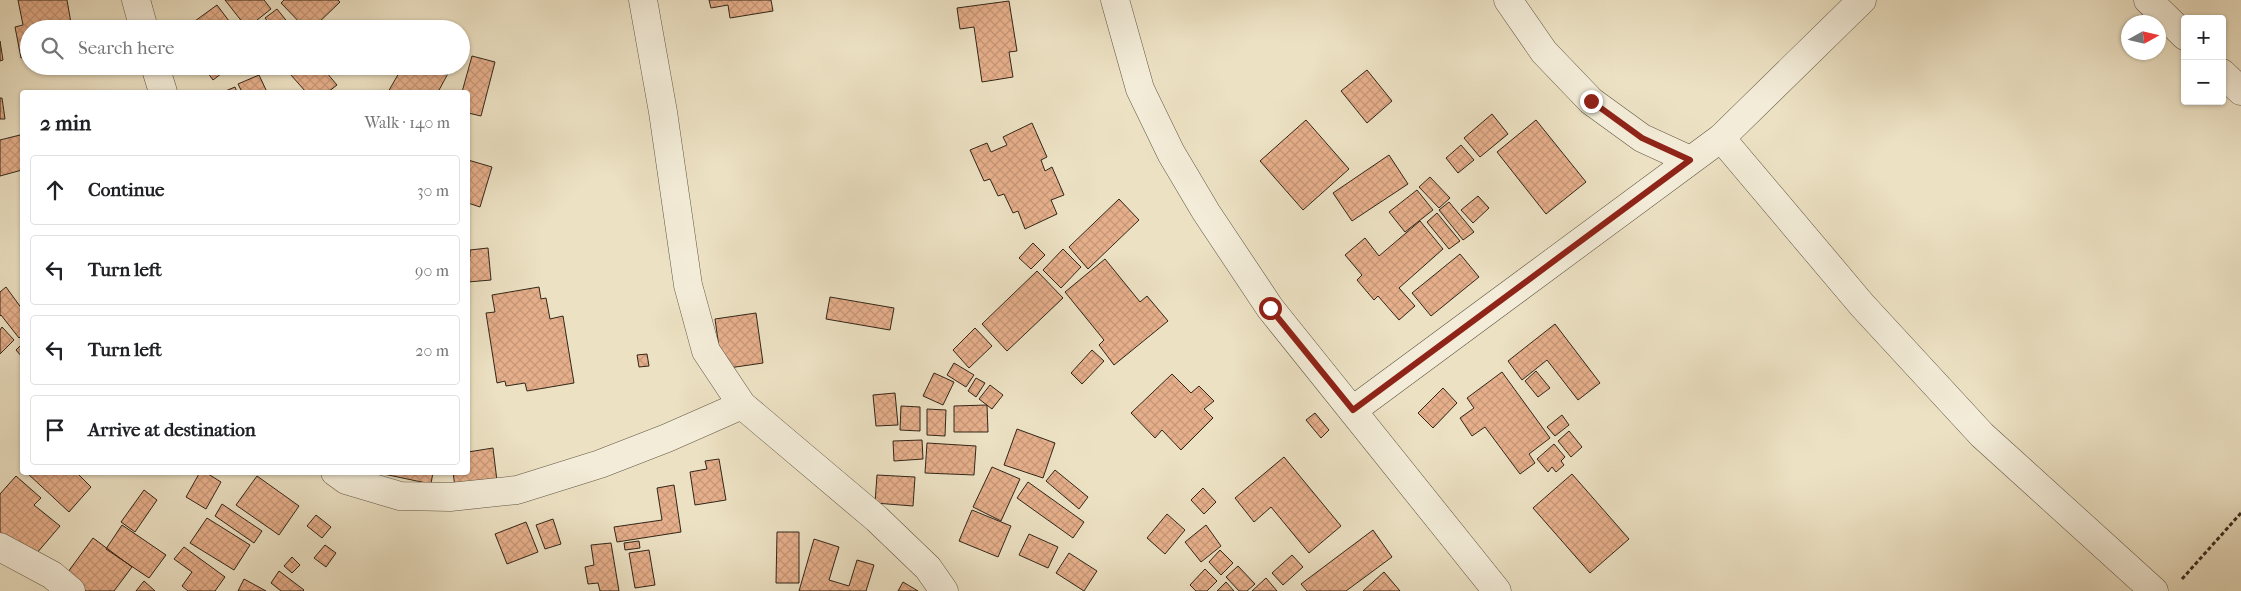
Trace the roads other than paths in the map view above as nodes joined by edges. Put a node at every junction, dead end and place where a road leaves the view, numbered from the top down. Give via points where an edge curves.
1 (136, 0) edge
2 (643, 0) edge
3 (1115, 0) edge
4 (1508, 0) edge
5 (1862, 0) edge
6 (2148, 0) edge
7 (142, 20) edge
8 (2181, 32) edge
9 (158, 75) edge
10 (2226, 77) edge
11 (162, 90) edge
12 (2241, 91) edge
13 (1721, 138) junction
14 (1690, 160) junction
15 (742, 405) junction
16 (1353, 410) junction
17 (339, 475) edge
18 (0, 547) edge
19 (2166, 587) edge
20 (71, 591) edge
21 (944, 591) edge
22 (1497, 591) edge

1 - 7 street
2 - 15 street via 664,112 688,285 706,351
3 - 16 street via 1140,89 1171,153 1270,308
4 - 14 street via 1544,52 1591,101 1642,138
5 - 13 street
6 - 8 street
9 - 11 street
10 - 12 street
13 - 14 street
13 - 19 street via 1862,305 1982,435
14 - 16 street
15 - 17 street via 600,464 517,490 450,497 400,496
15 - 21 street via 877,519 928,568
16 - 22 street
18 - 20 street via 52,575

